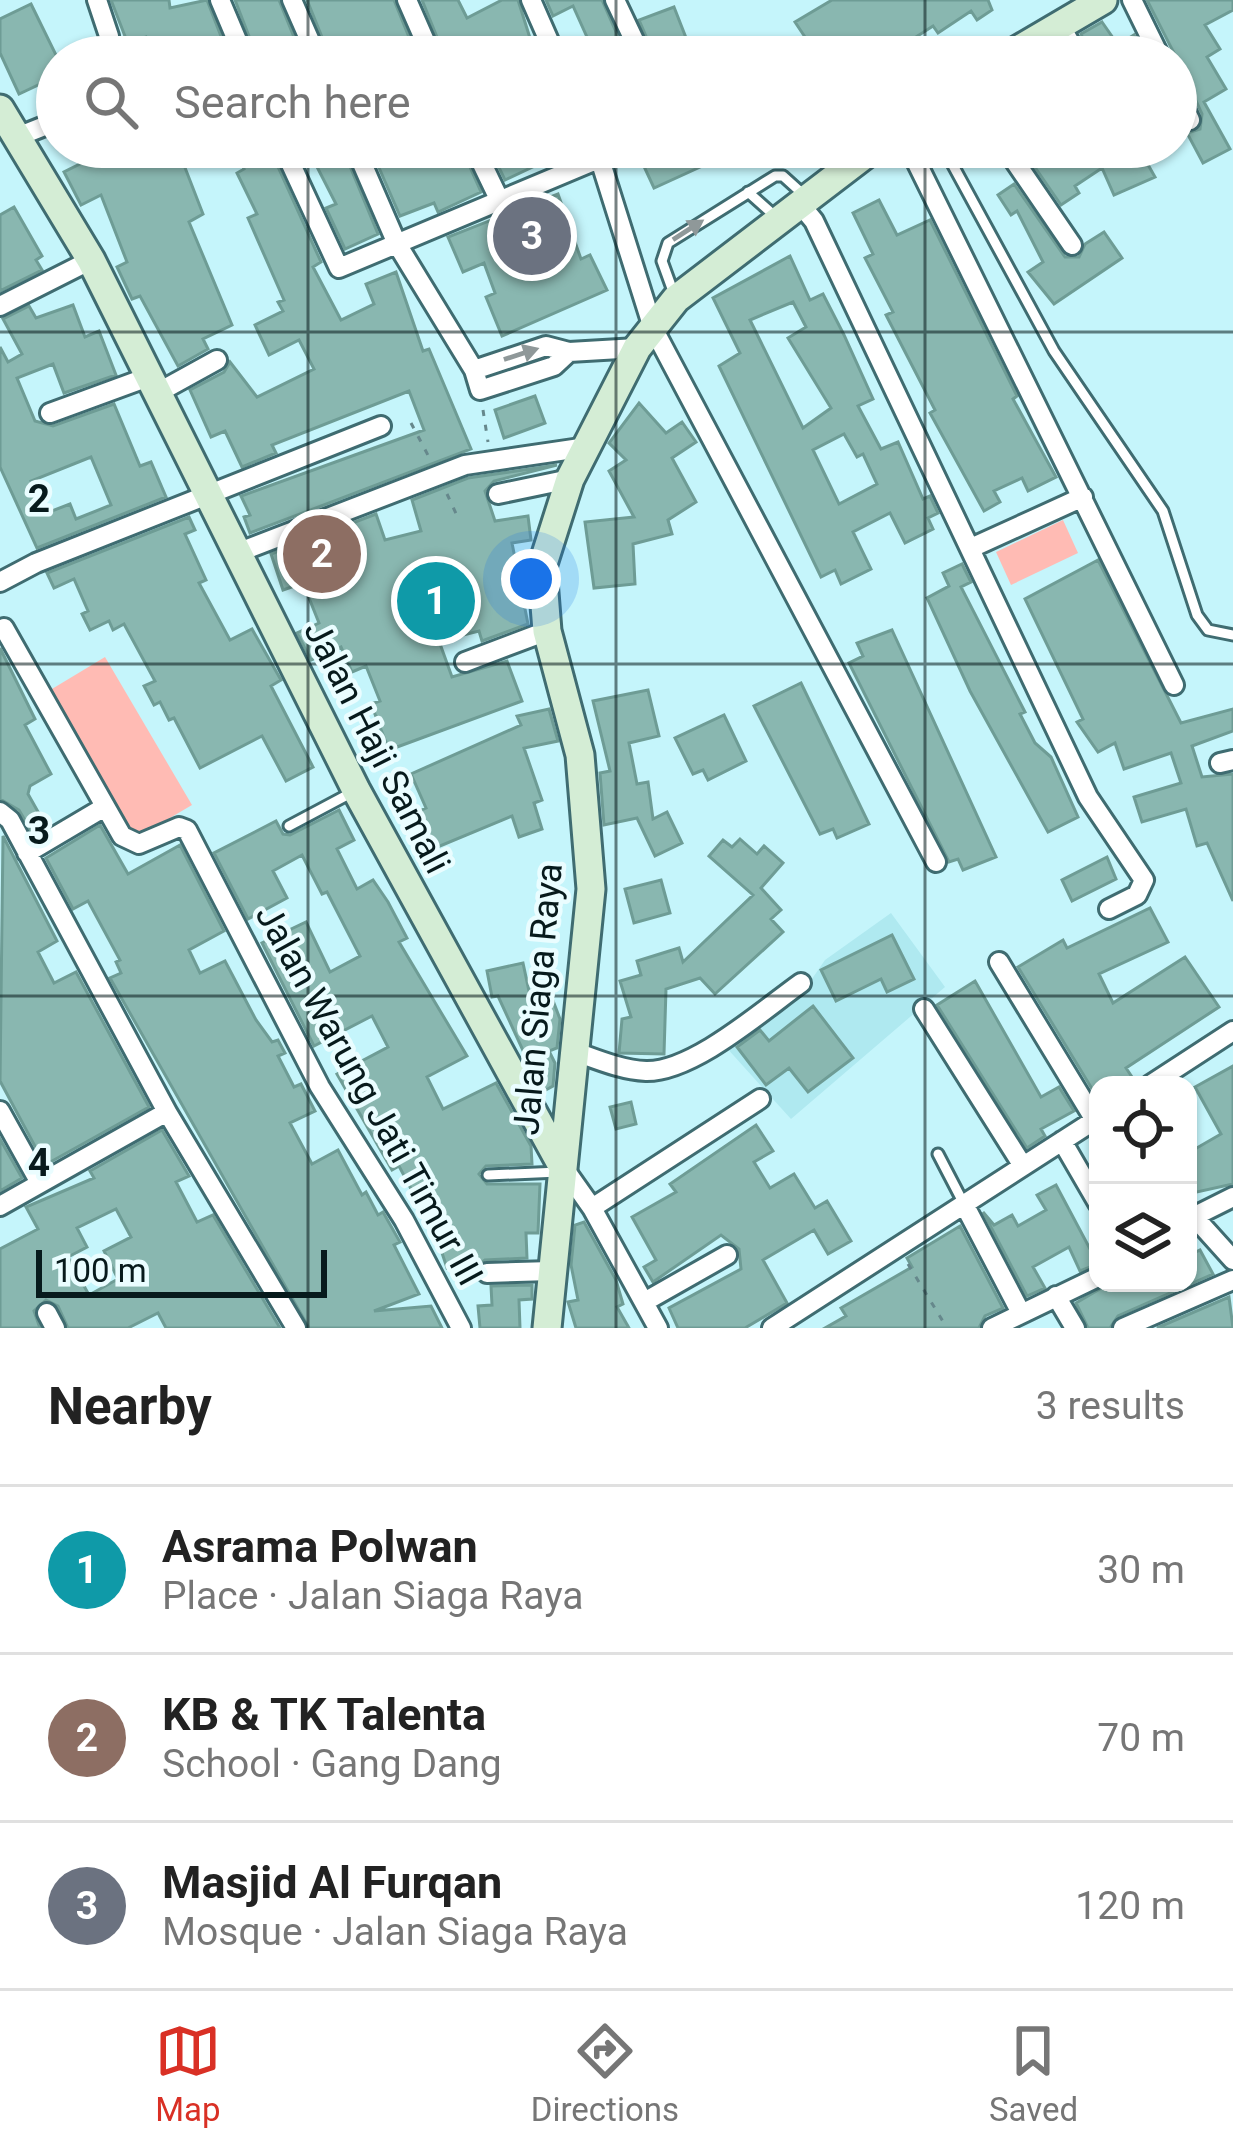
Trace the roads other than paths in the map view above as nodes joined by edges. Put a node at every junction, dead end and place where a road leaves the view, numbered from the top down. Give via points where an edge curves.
1 (97, 0) edge
2 (220, 0) edge
3 (292, 0) edge
4 (407, 0) edge
5 (531, 0) edge
6 (615, 0) edge
7 (1132, 0) edge
8 (1079, 9) edge
9 (110, 36) dead end
10 (235, 36) edge
11 (308, 36) edge
12 (423, 36) edge
13 (547, 36) edge
14 (632, 36) edge
15 (1038, 36) edge
16 (1150, 36) edge
17 (0, 109) edge
18 (36, 130) edge
19 (17, 137) junction
20 (293, 168) edge
21 (364, 168) edge
22 (485, 168) edge
23 (565, 168) edge
24 (603, 168) edge
25 (847, 168) edge
26 (919, 168) edge
27 (955, 168) edge
28 (1019, 168) edge
29 (748, 192) junction
30 (499, 199) junction
31 (795, 207) junction
32 (397, 244) junction
33 (1072, 245) dead end
34 (91, 260) junction
35 (676, 299) junction
36 (0, 306) edge
37 (645, 338) junction
38 (569, 352) junction
39 (218, 360) dead end
40 (474, 370) junction
41 (155, 384) junction
42 (50, 412) dead end
43 (381, 426) dead end
44 (587, 447) junction
45 (570, 479) junction
46 (207, 494) junction
47 (498, 494) dead end
48 (1083, 497) junction
49 (970, 548) junction
50 (237, 554) junction
51 (0, 582) edge
52 (4, 628) dead end
53 (547, 631) junction
54 (1233, 635) edge
55 (464, 662) dead end
56 (1174, 685) dead end
57 (356, 790) junction
58 (103, 808) junction
59 (0, 812) edge
60 (289, 826) dead end
61 (27, 853) junction
62 (936, 862) dead end
63 (1109, 909) dead end
64 (998, 962) dead end
65 (801, 983) dead end
66 (925, 1009) dead end
67 (1233, 1031) edge
68 (573, 1051) junction
69 (1164, 1076) edge
70 (760, 1099) dead end
71 (1089, 1109) edge
72 (0, 1111) edge
73 (167, 1112) junction
74 (1089, 1127) edge
75 (1062, 1142) junction
76 (938, 1154) dead end
77 (1023, 1166) junction
78 (559, 1167) junction
79 (488, 1175) dead end
80 (40, 1183) junction
81 (1089, 1188) edge
82 (1233, 1197) edge
83 (964, 1204) junction
84 (0, 1206) edge
85 (592, 1208) junction
86 (1197, 1211) edge
87 (1197, 1220) edge
88 (727, 1256) dead end
89 (1233, 1260) edge
90 (551, 1270) junction
91 (487, 1273) dead end
92 (1233, 1280) edge
93 (1089, 1281) edge
94 (1056, 1296) junction
95 (646, 1301) junction
96 (1021, 1313) junction
97 (296, 1328) edge
98 (461, 1328) edge
99 (547, 1328) edge
100 (658, 1328) edge
101 (772, 1328) edge
102 (992, 1328) edge
103 (1075, 1328) edge
104 (1123, 1328) edge

1 - 9 street
2 - 10 street
3 - 11 street
4 - 12 street
5 - 13 street
6 - 14 street
7 - 16 street
8 - 15 main road
17 - 19 main road, Jalan Haji Samali
18 - 19 street
19 - 34 main road, Jalan Haji Samali
20 - 32 street via 339,268
21 - 32 street
22 - 30 street
23 - 30 street
24 - 37 street
25 - 31 main road, Jalan Siaga Raya
26 - 48 street
27 - 54 lane via 1054,351 1163,511 1197,615 1208,631
28 - 33 street
29 - 31 lane
29 - 31 lane via 783,176
35 -> 29 lane via 662,251
30 - 32 street
31 - 35 main road, Jalan Siaga Raya
31 - 49 street via 814,221
32 - 40 street
34 - 36 street
34 - 41 main road, Jalan Haji Samali
35 - 37 main road, Jalan Siaga Raya
37 - 38 street
37 - 44 main road, Jalan Siaga Raya
37 - 62 street
40 -> 38 street via 546,346
38 - 40 street via 554,366 480,390
39 - 41 street
41 - 42 street
41 - 46 main road, Jalan Haji Samali
43 - 46 street
44 - 45 main road, Jalan Siaga Raya
44 - 50 street via 490,460
45 - 47 street
45 - 53 main road, Jalan Siaga Raya via 542,568
46 - 50 main road, Jalan Haji Samali
46 - 51 street
48 - 49 street
48 - 56 street
49 - 63 street via 1088,796 1144,880 1137,895
50 - 57 main road, Jalan Haji Samali
52 - 58 street
53 - 55 street
53 - 68 main road, Jalan Siaga Raya via 580,755 590,877
57 - 60 lane
57 - 78 main road, Jalan Haji Samali
58 - 61 street
58 - 98 street, Jalan Warung Jati Timur III via 132,843 187,830 320,1087
59 - 61 street
61 - 73 street
64 - 71 street
65 - 68 street via 667,1069 624,1068
66 - 77 street
67 - 69 street
68 - 78 main road, Jalan Siaga Raya
70 - 85 street
72 - 80 street
73 - 80 street
73 - 97 street
74 - 75 street
75 - 77 street
75 - 81 street
76 - 83 lane
77 - 83 street
78 - 79 lane
78 - 85 street
78 - 90 main road, Jalan Siaga Raya
80 - 84 street
82 - 86 street
83 - 96 street
83 - 101 street
85 - 95 street
87 - 89 street
88 - 95 street
90 - 91 street
90 - 99 main road, Jalan Siaga Raya
92 - 104 street
93 - 94 street
94 - 96 street
94 - 103 street
95 - 100 street
96 - 102 street

